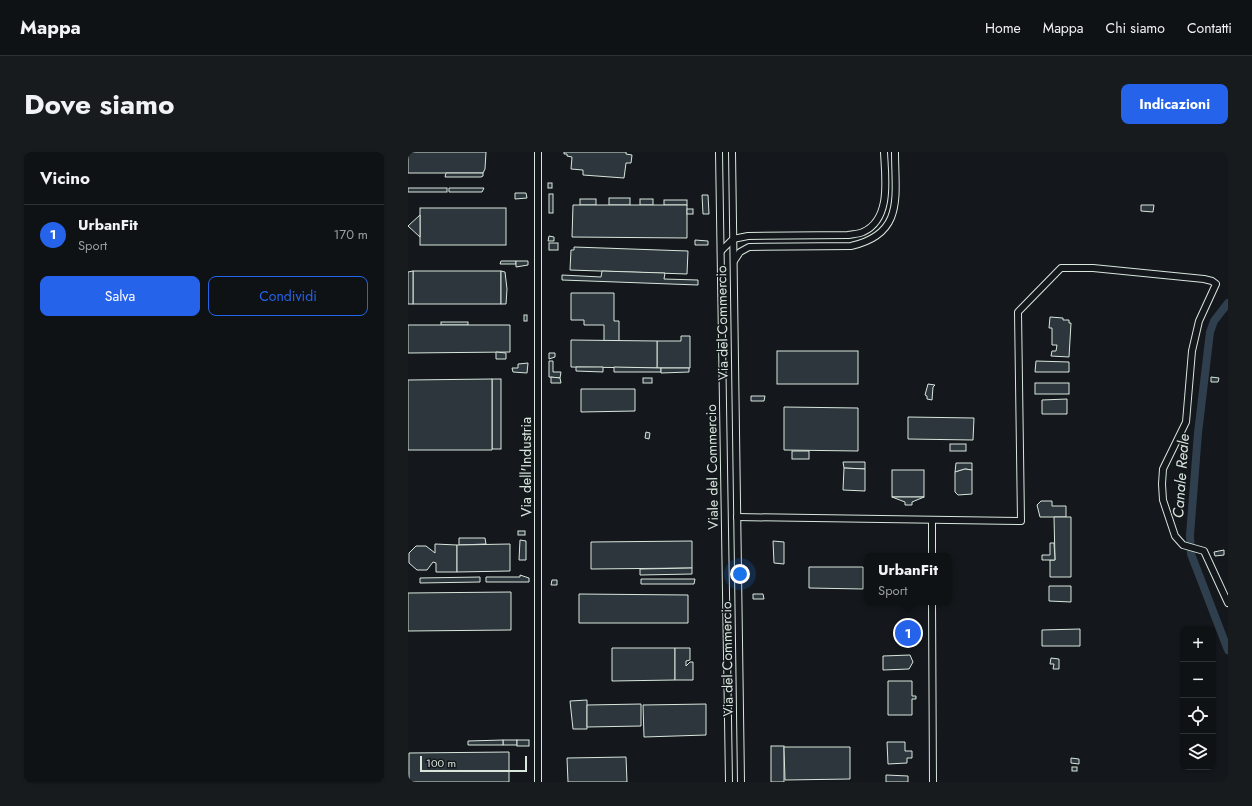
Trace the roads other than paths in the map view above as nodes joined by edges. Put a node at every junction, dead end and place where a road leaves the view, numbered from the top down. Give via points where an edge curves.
1 (538, 152) edge
2 (719, 152) edge
3 (732, 152) edge
4 (884, 152) edge
5 (895, 152) edge
6 (734, 238) junction
7 (721, 251) junction
8 (733, 263) junction
9 (737, 517) junction
10 (932, 520) junction
11 (932, 553) edge
12 (1228, 603) edge
13 (932, 605) edge
14 (538, 782) edge
15 (729, 782) edge
16 (741, 782) edge
17 (933, 782) edge

1 - 14 street, Via dell'Industria
2 - 7 street, Viale del Commercio
3 - 6 street, Via del Commercio
4 - 6 street via 885,190 882,211 874,224 863,232 848,235
5 - 8 street via 895,207 891,220 881,234 866,243 851,246 749,247 740,252
6 - 7 street
6 - 8 street, Via del Commercio
7 - 15 street, Viale del Commercio
8 - 9 street, Via del Commercio
9 - 10 street
9 - 16 street, Via del Commercio
10 - 11 street
10 - 12 street via 1022,521 1018,312 1061,268 1093,268 1212,281 1216,284 1200,321 1192,352 1186,422 1163,469 1163,500 1175,536 1183,545 1204,550
13 - 17 street

